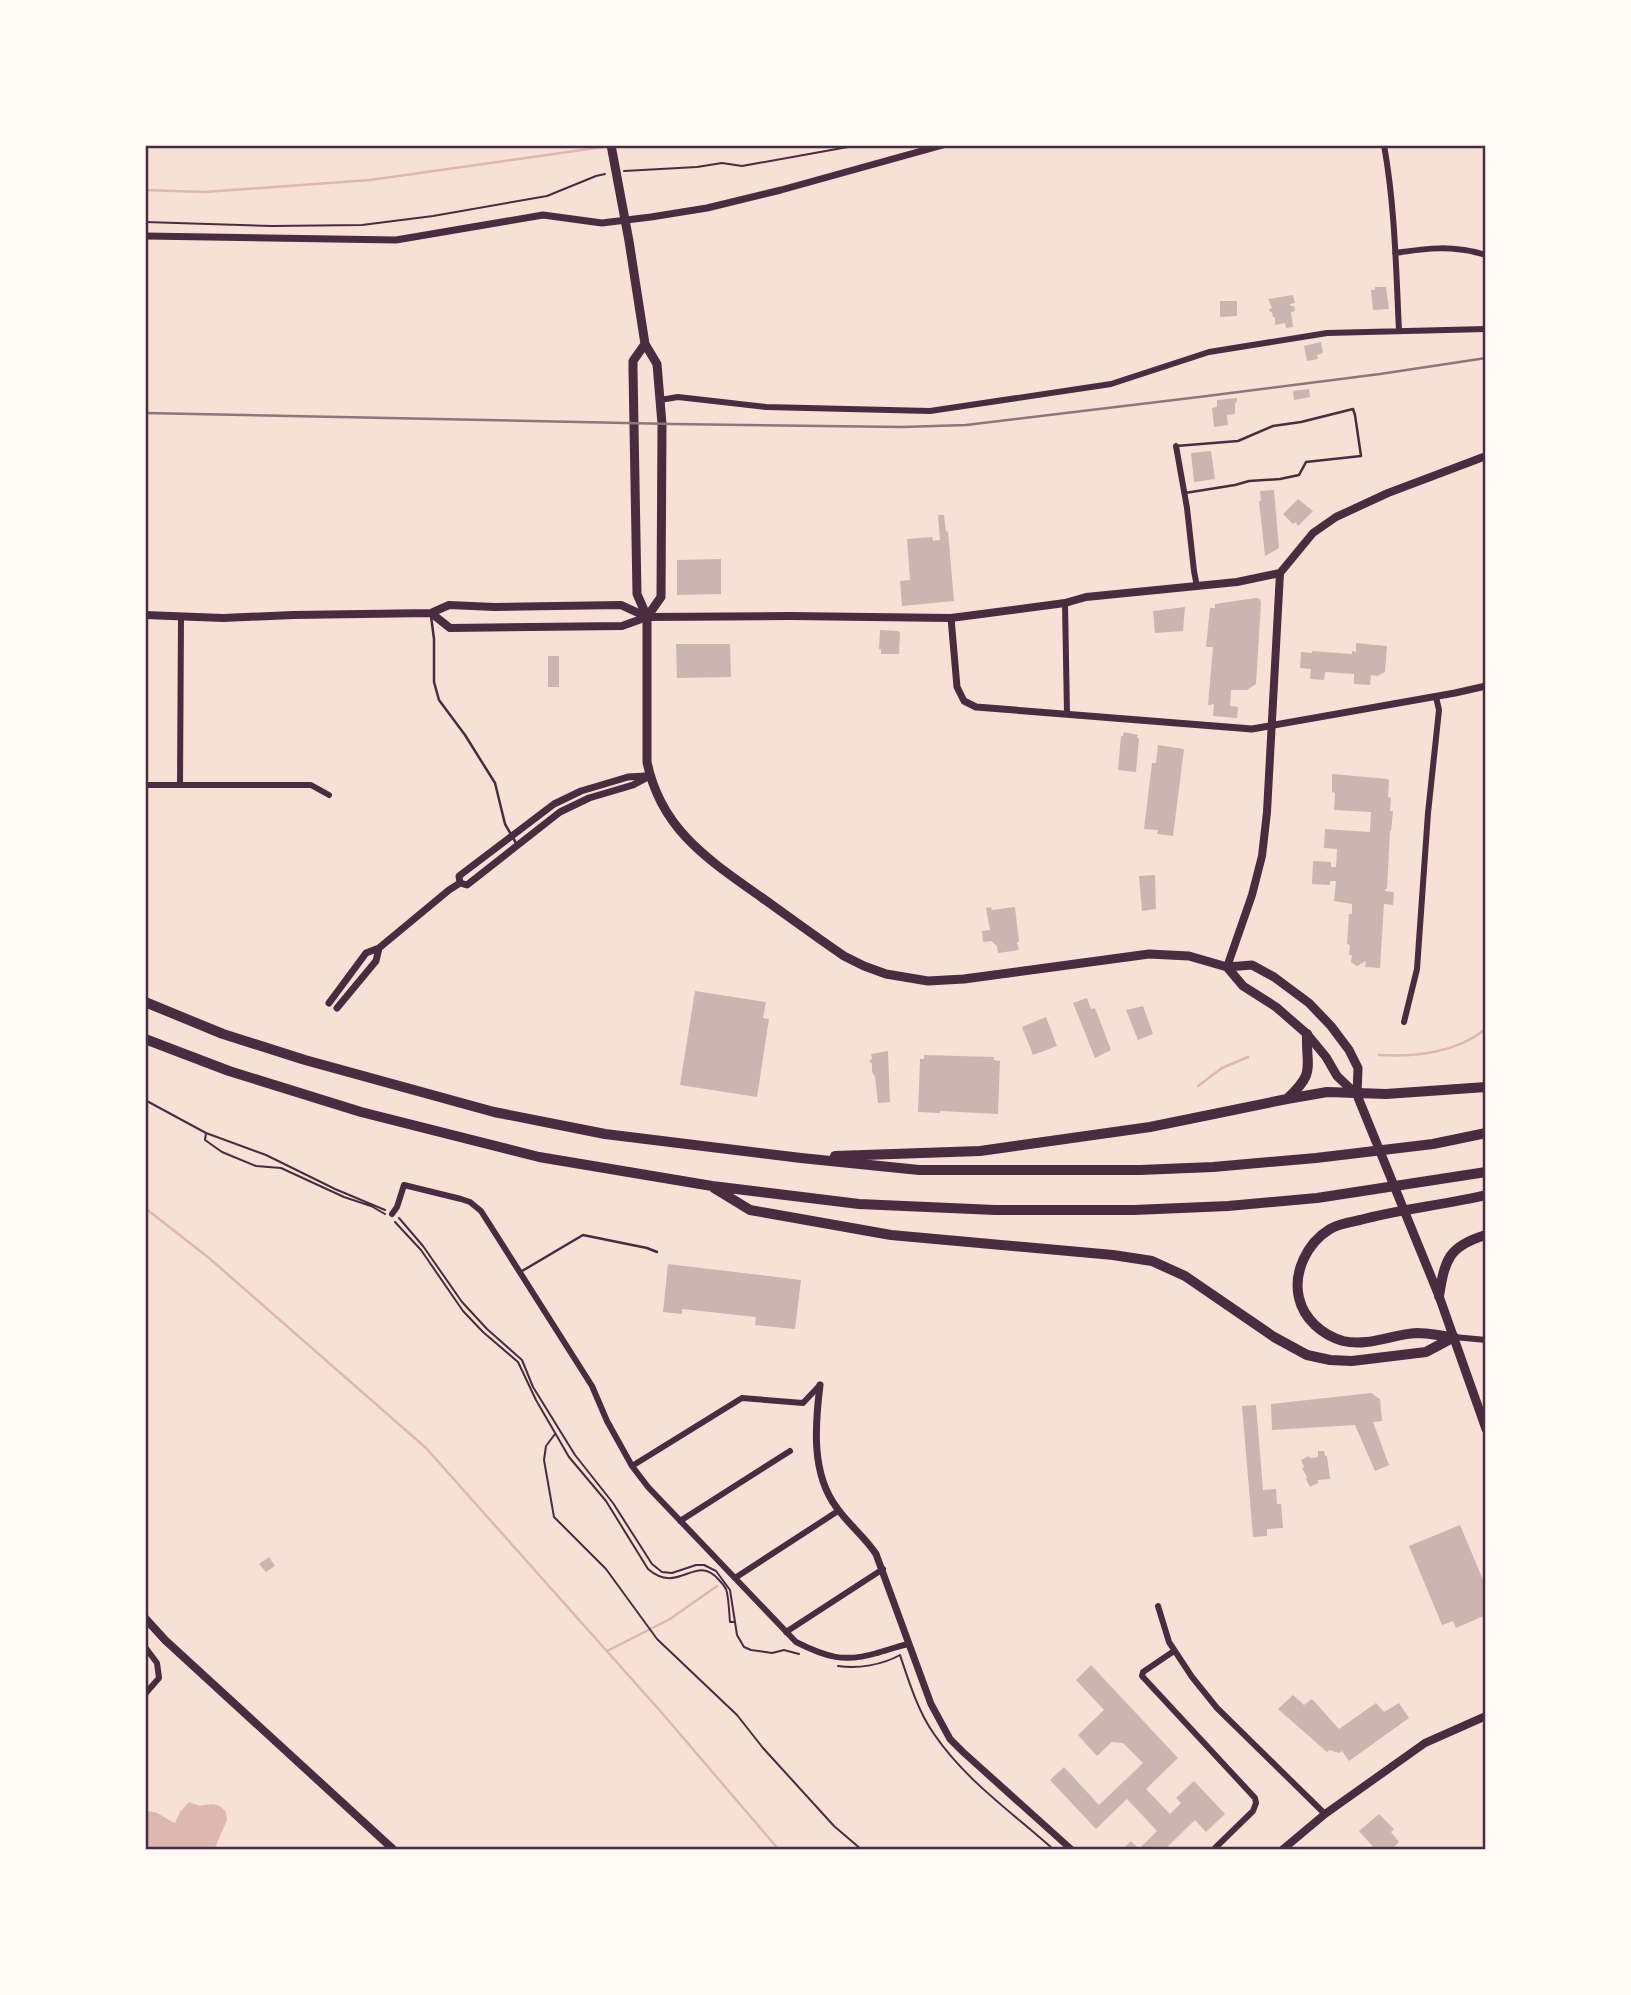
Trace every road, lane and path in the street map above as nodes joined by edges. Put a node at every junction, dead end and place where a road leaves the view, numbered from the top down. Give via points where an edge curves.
1 (611, 145) edge
2 (859, 145) edge
3 (943, 145) edge
4 (1384, 145) edge
5 (621, 172) dead end
6 (608, 174) dead end
7 (625, 220) junction
8 (145, 222) edge
9 (145, 236) edge
10 (1395, 253) junction
11 (1486, 255) edge
12 (1486, 329) edge
13 (1399, 331) junction
14 (645, 344) junction
15 (660, 400) junction
16 (1176, 446) joint
17 (1486, 456) edge
18 (1183, 493) junction
19 (1280, 573) junction
20 (1197, 587) junction
21 (1065, 603) junction
22 (431, 613) junction
23 (145, 615) edge
24 (181, 617) junction
25 (647, 617) junction
26 (951, 618) junction
27 (1486, 686) edge
28 (1436, 697) junction
29 (1067, 713) junction
30 (1270, 726) junction
31 (650, 776) junction
32 (145, 785) edge
33 (180, 785) junction
34 (329, 795) dead end
35 (513, 837) junction
36 (518, 846) junction
37 (460, 883) junction
38 (379, 948) junction
39 (1227, 967) junction
40 (145, 1002) edge
41 (329, 1003) dead end
42 (337, 1008) dead end
43 (1404, 1022) dead end
44 (1307, 1034) junction
45 (145, 1038) edge
46 (1486, 1087) edge
47 (1357, 1095) junction
48 (1287, 1099) junction
49 (145, 1100) edge
50 (206, 1133) junction
51 (1486, 1133) edge
52 (801, 1158) junction
53 (1486, 1172) edge
54 (712, 1186) junction
55 (1486, 1195) edge
56 (392, 1214) junction
57 (1486, 1236) edge
58 (657, 1252) dead end
59 (520, 1272) junction
60 (1439, 1296) junction
61 (1454, 1337) junction
62 (1486, 1340) edge
63 (820, 1385) joint
64 (1486, 1429) edge
65 (556, 1433) junction
66 (790, 1451) dead end
67 (632, 1466) junction
68 (838, 1511) junction
69 (680, 1521) junction
70 (883, 1569) junction
71 (735, 1578) junction
72 (1158, 1606) dead end
73 (145, 1618) edge
74 (735, 1622) junction
75 (786, 1632) junction
76 (909, 1644) junction
77 (145, 1647) edge
78 (1174, 1651) junction
79 (803, 1655) dead end
80 (900, 1655) dead end
81 (837, 1666) dead end
82 (146, 1693) edge
83 (1486, 1716) edge
84 (1325, 1814) junction
85 (394, 1850) edge
86 (862, 1850) edge
87 (1073, 1850) edge
88 (1213, 1850) edge
89 (1282, 1850) edge

1 - 7 main road
2 - 5 path via 746,165
3 - 7 street via 707,208
4 - 10 street
6 - 8 path via 547,196 362,225
7 - 9 street via 602,223 543,215 396,240
7 - 14 main road
10 - 11 street via 1447,247
10 - 13 street
12 - 13 street
13 - 15 street via 1327,333 1209,352 1111,384 930,411 766,407 678,397
14 - 15 main road via 657,365
14 - 25 main road via 633,361 633,370 637,594
15 - 25 main road via 661,597
16 - 18 street
16 - 18 lane via 1238,441 1273,426 1353,409 1361,456 1306,463 1299,475 1280,479
17 - 19 main road via 1336,517 1313,533
18 - 20 street
19 - 20 main road
19 - 30 main road
20 - 21 main road
21 - 26 main road
21 - 29 street
22 - 24 main road
22 - 25 main road via 449,605 621,605
22 - 25 main road via 450,628 622,626
22 - 35 lane via 435,691 495,783
23 - 24 main road
24 - 33 street
25 - 26 main road
25 - 31 main road
26 - 29 street via 957,687 964,701 976,707
27 - 28 street
28 - 30 street
28 - 43 street via 1417,969
29 - 30 street via 1248,729
30 - 39 main road via 1262,856
31 - 35 street via 628,776 581,791 554,804
31 - 36 street via 560,811
31 - 39 main road via 669,816 705,857 844,956 875,970 910,979 946,981 1149,954 1189,956
32 - 33 street
33 - 34 street via 311,785
35 - 36 lane
35 - 37 street via 459,876
36 - 37 street via 467,885
37 - 38 street
38 - 41 street via 366,953
38 - 42 street via 376,961
39 - 44 main road via 1243,986
39 - 47 main road via 1252,965 1318,1012 1358,1068
40 - 52 highway via 223,1034 305,1060 494,1112 605,1134
44 - 47 main road
44 - 48 highway via 1308,1073
45 - 54 highway via 360,1112 539,1157
46 - 47 highway
47 - 48 highway via 1327,1093
47 - 60 main road
48 - 52 highway via 1150,1127 980,1151
49 - 50 path
50 - 56 path via 266,1155
50 - 65 path via 205,1140 222,1152 256,1166 281,1168 371,1206 396,1223 421,1250 463,1311 518,1362
51 - 52 highway via 1316,1158 1164,1169 919,1170
53 - 54 highway via 1317,1198 1133,1210 859,1204
54 - 61 highway via 750,1210 891,1235 1152,1261 1185,1276 1274,1337 1318,1358 1352,1361 1426,1352
55 - 61 highway via 1331,1228 1317,1239 1299,1272 1304,1311 1321,1330 1343,1341 1380,1341 1416,1333
56 - 59 street via 404,1185 470,1202 488,1220
56 - 74 path via 409,1227 462,1303 522,1360 533,1387 575,1455 652,1564 662,1572 696,1565 716,1571 730,1590
57 - 60 highway via 1469,1240 1452,1252
58 - 59 lane via 583,1235
59 - 67 street via 592,1386
60 - 61 main road
61 - 62 street
61 - 64 main road
63 - 67 street via 803,1403 741,1398
63 - 68 street via 818,1460 822,1483
65 - 74 path via 648,1569 666,1578 707,1570 726,1588 730,1622
65 - 86 path via 546,1446 544,1460 554,1517 606,1569 657,1639 737,1715 834,1826
66 - 69 street
67 - 69 street
68 - 70 street via 868,1541
68 - 71 street
69 - 71 street
70 - 75 street
70 - 76 street
71 - 75 street
72 - 78 street
73 - 85 main road
74 - 79 path via 744,1647
75 - 76 street via 821,1655 846,1659
76 - 87 street via 931,1704 950,1739
77 - 82 street via 157,1663 159,1678
78 - 84 street via 1217,1708
78 - 88 street via 1142,1676 1256,1803
80 - 81 path via 859,1667
83 - 84 main road via 1426,1743
84 - 89 main road

